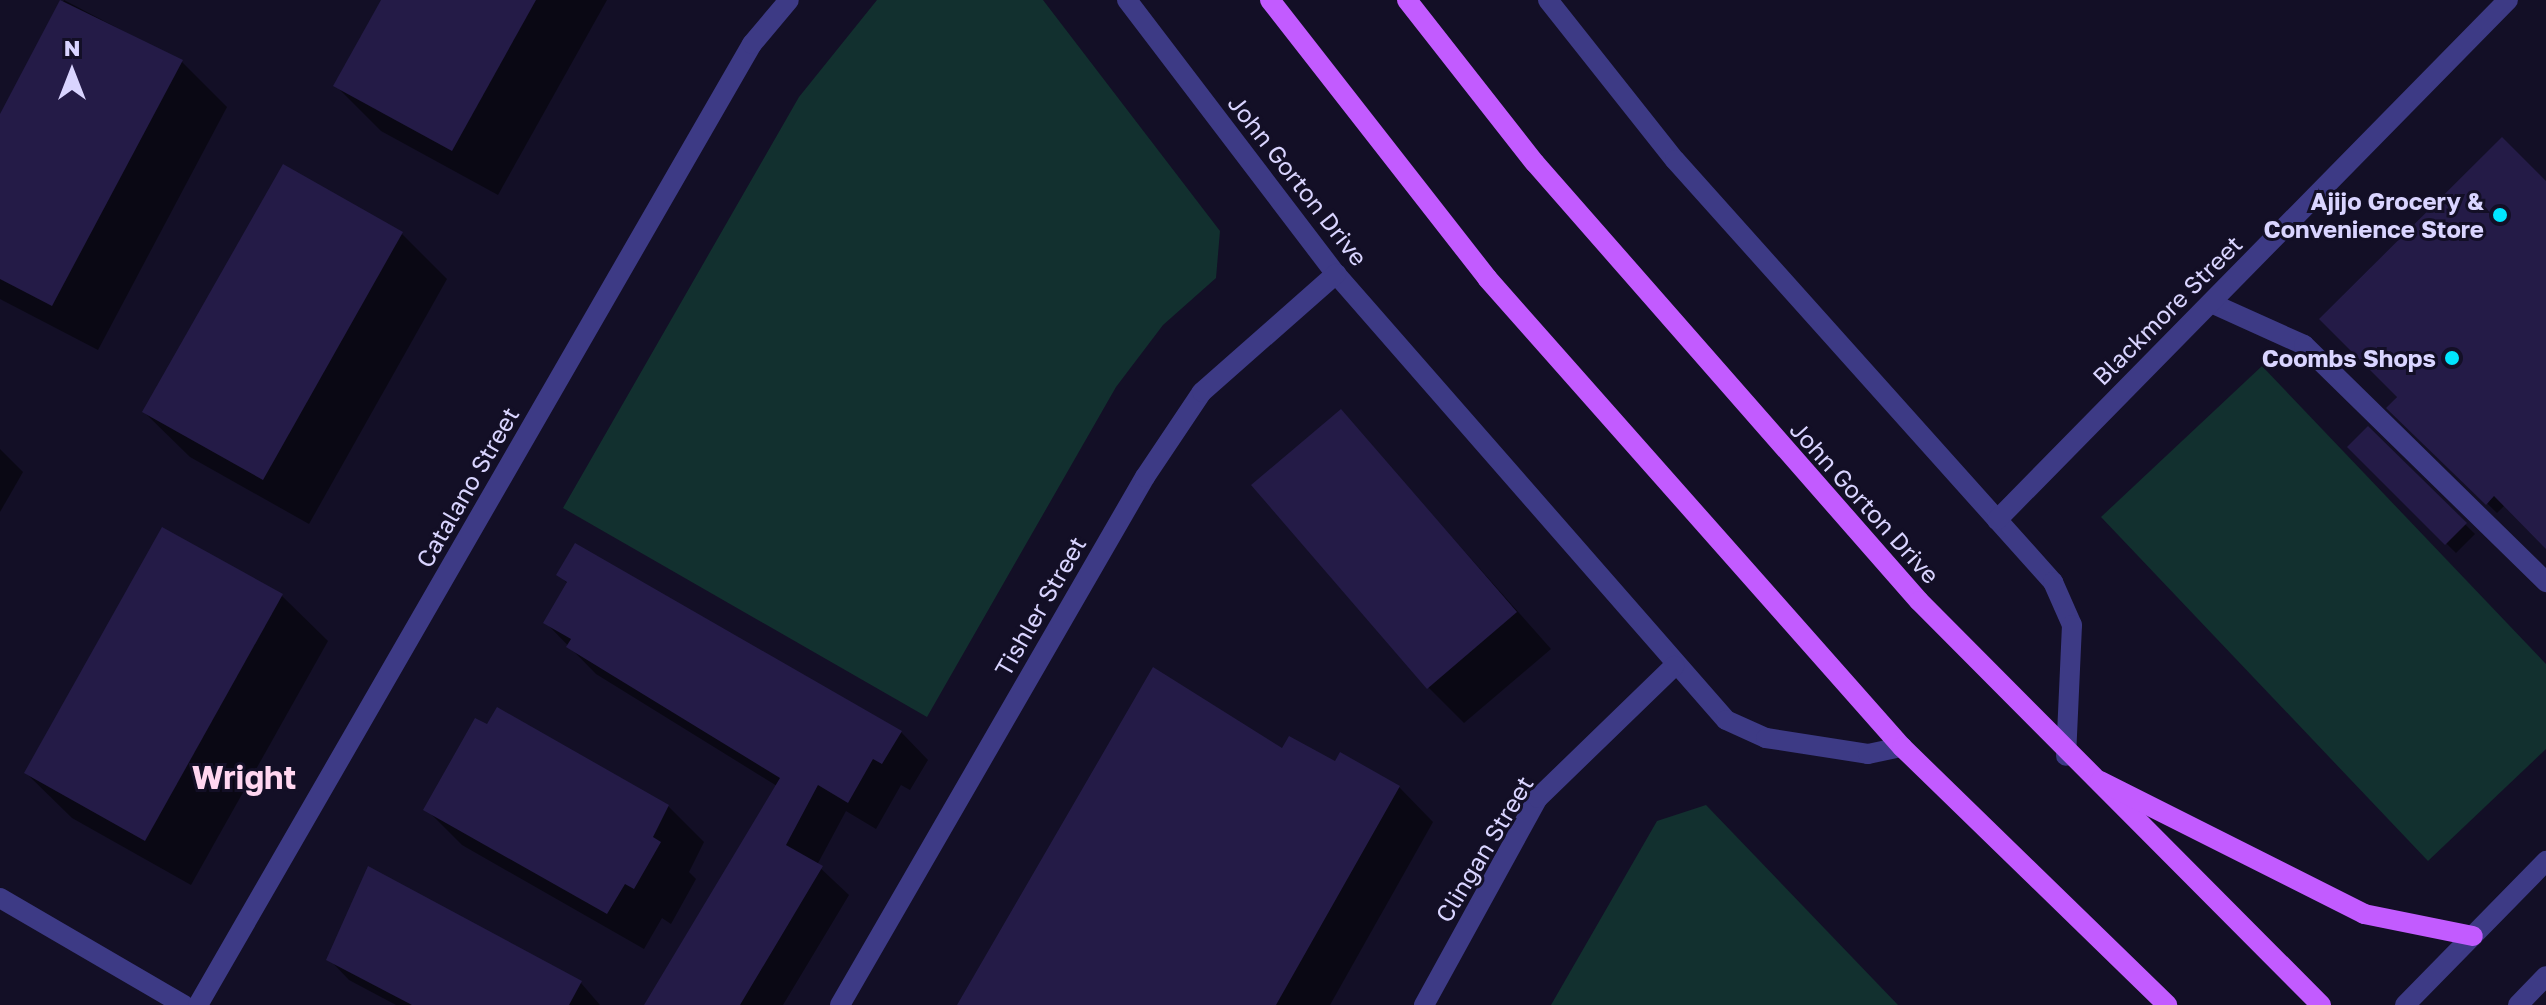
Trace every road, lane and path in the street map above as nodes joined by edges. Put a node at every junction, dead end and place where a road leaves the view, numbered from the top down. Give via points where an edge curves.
1 (789, 0) edge
2 (1127, 0) edge
3 (1270, 0) edge
4 (1407, 0) edge
5 (1548, 0) edge
6 (2508, 0) edge
7 (1336, 274) junction
8 (2211, 303) junction
9 (1997, 520) junction
10 (2546, 582) edge
11 (1674, 666) junction
12 (1902, 747) junction
13 (2066, 756) junction
14 (2082, 772) junction
15 (2546, 861) edge
16 (0, 898) edge
17 (2473, 936) junction
18 (2546, 976) edge
19 (184, 1005) edge
20 (198, 1005) edge
21 (840, 1005) edge
22 (1424, 1005) edge
23 (2167, 1005) edge
24 (2321, 1005) edge
25 (2405, 1005) edge
26 (2518, 1005) edge

1 - 20 street, Catalano Street via 752,44
2 - 7 street, John Gorton Drive
3 - 12 main road via 1487,278
4 - 13 main road, John Gorton Drive via 1724,385
5 - 9 street via 1675,160
6 - 8 street, Blackmore Street
7 - 11 street, John Gorton Drive
7 - 21 street, Tishler Street via 1202,392 1145,477
8 - 9 street, Blackmore Street
8 - 10 street via 2304,345
9 - 13 street via 2053,582 2072,625
11 - 12 street, John Gorton Drive via 1726,720 1766,738 1868,754
11 - 22 street, Clingan Street via 1538,798
12 - 23 main road
13 - 14 main road, John Gorton Drive
14 - 17 main road via 2364,914
14 - 24 main road, John Gorton Drive
15 - 17 street
16 - 19 street
17 - 25 street
18 - 26 street

